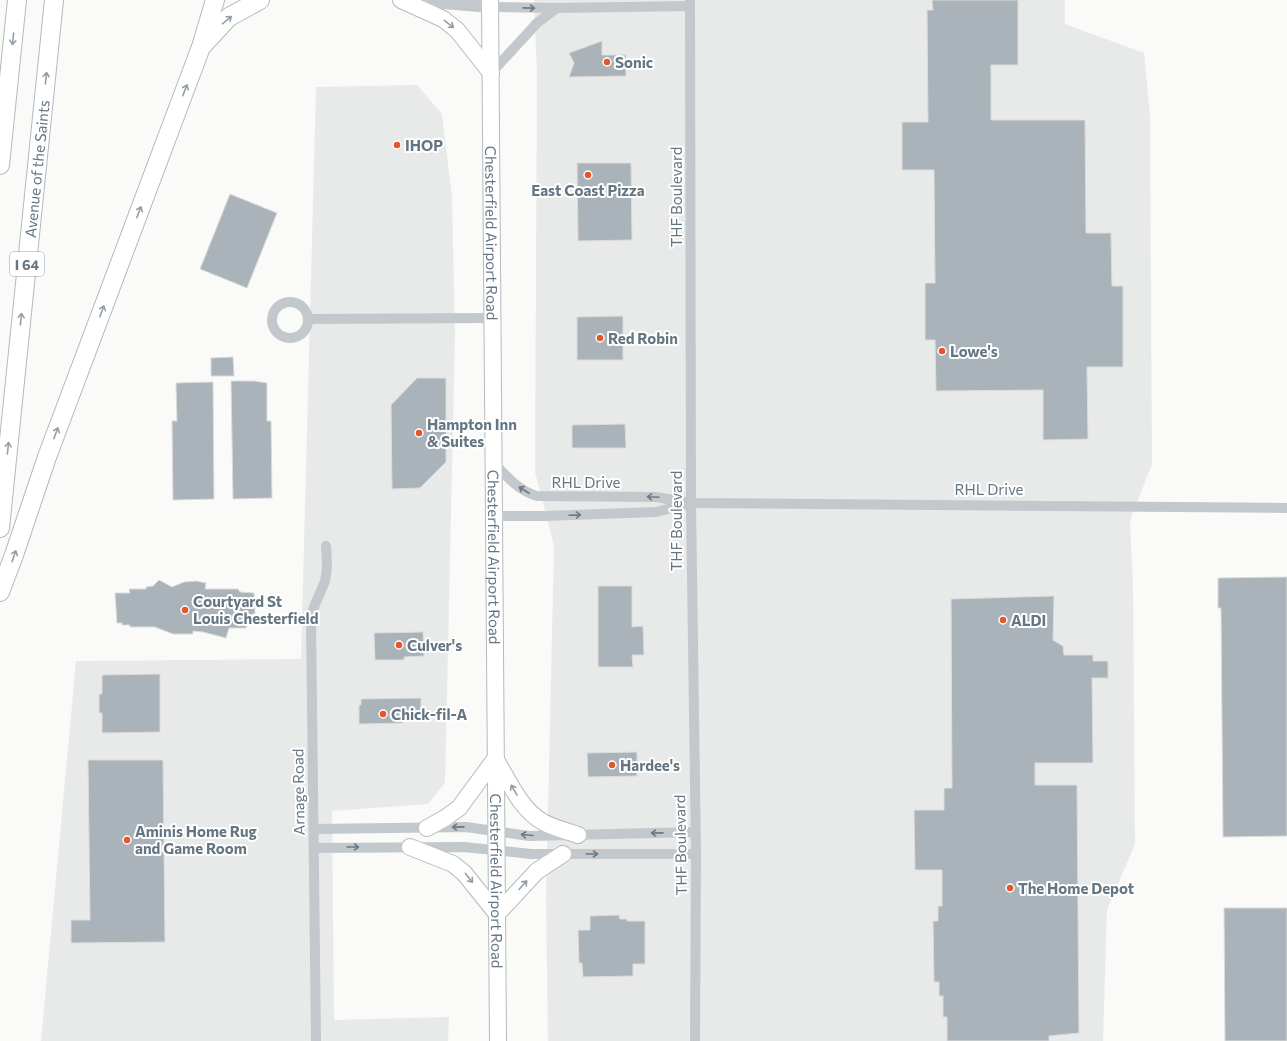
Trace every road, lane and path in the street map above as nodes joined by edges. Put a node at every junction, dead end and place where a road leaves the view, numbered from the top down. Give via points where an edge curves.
1 (17, 0) edge
2 (54, 0) edge
3 (215, 0) edge
4 (260, 0) edge
5 (401, 0) edge
6 (406, 0) edge
7 (690, 3) edge
8 (490, 4) edge
9 (557, 8) junction
10 (201, 47) junction
11 (491, 73) junction
12 (0, 165) edge
13 (492, 318) junction
14 (308, 319) dead end
15 (493, 462) junction
16 (691, 503) junction
17 (1287, 508) edge
18 (494, 516) junction
19 (0, 528) edge
20 (326, 546) dead end
21 (0, 592) edge
22 (495, 759) junction
23 (427, 828) junction
24 (314, 829) junction
25 (496, 831) junction
26 (696, 832) junction
27 (578, 835) junction
28 (410, 847) junction
29 (314, 848) junction
30 (497, 851) junction
31 (563, 854) junction
32 (696, 854) junction
33 (497, 914) junction
34 (316, 1041) edge
35 (498, 1041) edge
36 (696, 1041) edge

1 -> 12 highway
19 -> 2 highway, Avenue of the Saints / I 64
3 - 10 highway
10 -> 4 highway via 229,17
5 -> 11 main road via 443,19 457,30
6 - 8 street
7 - 9 street
7 - 16 street, THF Boulevard
8 -> 9 street
8 - 11 main road, Chesterfield Airport Road
9 - 11 street via 537,23
21 -> 10 highway via 30,504
11 - 13 main road, Chesterfield Airport Road
13 - 14 street
13 - 15 main road, Chesterfield Airport Road
16 -> 15 street, RHL Drive via 656,497 537,496 520,488
15 - 18 main road, Chesterfield Airport Road
16 - 17 street, RHL Drive
18 -> 16 street, RHL Drive via 656,512
16 - 26 street, THF Boulevard
18 - 22 main road, Chesterfield Airport Road
20 - 24 street, Arnage Road via 325,581 313,604 311,619
22 - 23 main road via 459,808
22 - 25 main road, Chesterfield Airport Road
27 -> 22 main road via 543,822 532,814 522,804
23 - 24 street
25 -> 23 street via 466,827
24 - 29 street, Arnage Road
27 -> 25 street via 529,836
25 - 30 main road, Chesterfield Airport Road
26 -> 27 street
26 - 32 street, THF Boulevard
29 -> 28 street
28 - 30 street via 464,847
28 -> 33 main road via 453,864 464,873
29 - 34 street, Arnage Road
30 - 31 street
30 - 33 main road, Chesterfield Airport Road
31 -> 32 street
33 -> 31 main road via 537,871
32 - 36 street, THF Boulevard
33 - 35 main road, Chesterfield Airport Road

